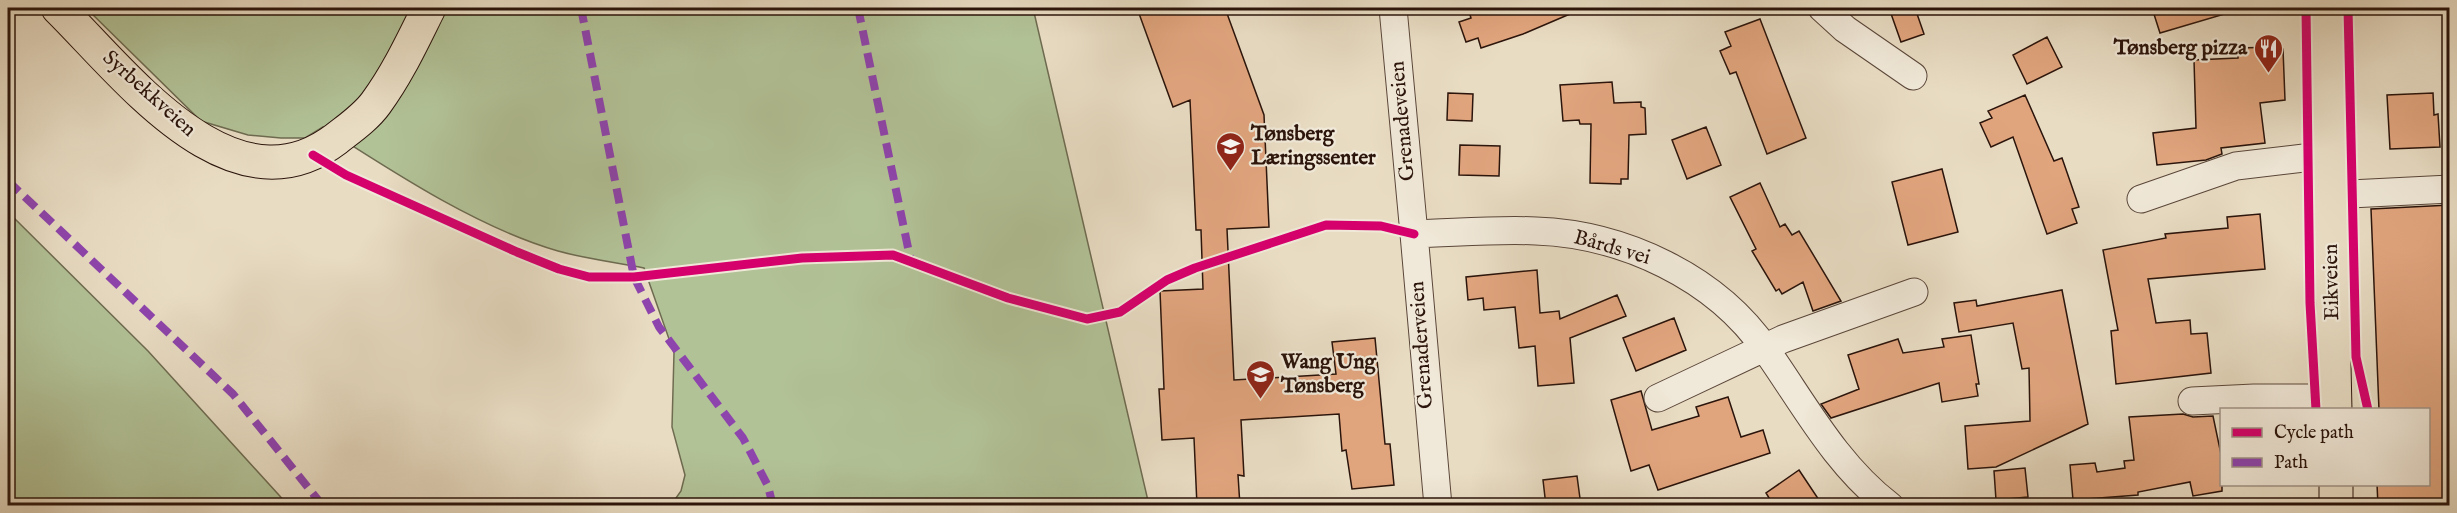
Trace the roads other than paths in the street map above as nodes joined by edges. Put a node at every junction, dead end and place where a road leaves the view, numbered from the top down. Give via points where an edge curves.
1 (58, 8) edge
2 (429, 8) edge
3 (1393, 8) edge
4 (1822, 8) edge
5 (2326, 8) edge
6 (1913, 76) dead end
7 (2330, 155) junction
8 (2450, 189) edge
9 (2330, 195) junction
10 (2141, 199) dead end
11 (1414, 234) junction
12 (1914, 292) dead end
13 (1765, 347) junction
14 (1658, 398) dead end
15 (2192, 401) dead end
16 (2335, 404) edge
17 (2336, 486) edge
18 (1438, 506) edge
19 (1890, 506) edge
20 (2336, 506) edge

1 - 2 main road, Syrbekkveien via 157,107 203,143 224,154 261,163 312,155 356,123 375,104
3 - 11 street, Grenadeveien
4 - 6 street via 1845,29
5 - 7 main road, Eikveien
7 - 9 main road, Eikveien
7 - 10 street via 2236,166
8 - 9 street
9 - 16 main road, Eikveien
11 - 13 street, Bårds vei via 1555,233 1600,240 1645,254 1711,293
11 - 18 street, Grenaderveien
12 - 13 street
13 - 14 street
13 - 19 street, Bårds vei via 1846,464
15 - 16 street via 2254,398
17 - 20 main road

